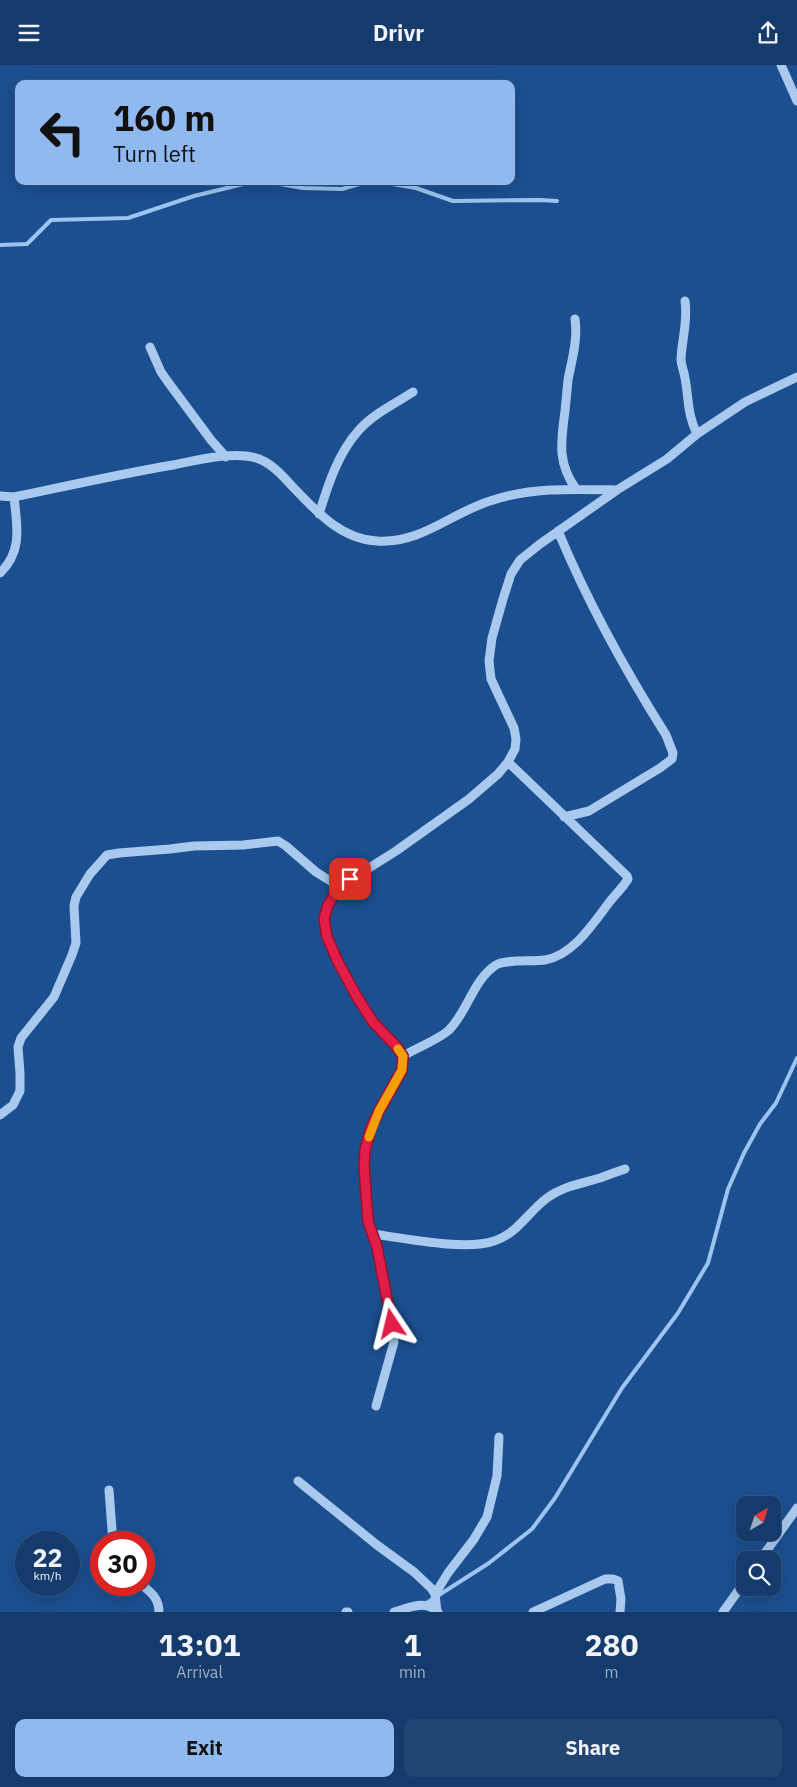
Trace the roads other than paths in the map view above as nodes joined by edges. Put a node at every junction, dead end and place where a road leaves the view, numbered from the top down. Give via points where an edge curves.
1 (781, 65) edge
2 (797, 101) edge
3 (685, 301) dead end
4 (575, 319) dead end
5 (150, 347) dead end
6 (797, 377) edge
7 (413, 392) dead end
8 (698, 435) junction
9 (226, 457) junction
10 (576, 489) junction
11 (617, 490) junction
12 (0, 496) edge
13 (14, 497) junction
14 (319, 514) junction
15 (558, 531) junction
16 (0, 573) edge
17 (508, 762) junction
18 (564, 817) junction
19 (343, 885) junction
20 (403, 1056) junction
21 (0, 1115) edge
22 (625, 1169) dead end
23 (373, 1233) junction
24 (376, 1406) dead end
25 (499, 1437) dead end
26 (298, 1481) dead end
27 (109, 1490) dead end
28 (797, 1508) edge
29 (111, 1531) edge
30 (766, 1551) edge
31 (435, 1594) junction
32 (736, 1594) edge
33 (155, 1596) edge
34 (159, 1612) edge
35 (394, 1612) edge
36 (438, 1612) edge
37 (533, 1612) edge
38 (620, 1612) edge
39 (723, 1612) edge

1 - 2 street
3 - 8 street via 681,358 689,414
4 - 10 street via 577,331 561,441 565,471
5 - 9 street via 164,377
6 - 8 street via 745,402
7 - 14 street via 360,429 351,440 337,465
8 - 11 street
9 - 13 street
9 - 14 street via 260,459 273,467
10 - 11 street
10 - 14 street via 525,492 489,501 417,536 401,539 378,541 356,537
11 - 15 street
12 - 13 street
13 - 16 street via 18,539 12,557
15 - 17 street via 520,560 511,573 492,638 488,661 491,679 516,739
15 - 18 street via 596,616 666,735 673,753 672,759 660,768 596,808
17 - 18 street
17 - 19 street via 469,799
18 - 20 street via 627,876 625,884 569,949 547,959 498,964 483,978 450,1029
19 - 20 street via 328,905 324,919 327,937 357,997 373,1022
19 - 21 street via 316,872 278,841 107,855 76,897 76,943 72,955 54,997 21,1038 18,1047 18,1099
20 - 23 street via 402,1070 371,1128 365,1150 368,1221
22 - 23 street via 561,1189 510,1233 493,1242 478,1245 450,1243
23 - 24 street via 394,1342
25 - 31 street via 497,1476 488,1517
26 - 31 street via 414,1572
27 - 29 street
28 - 30 street
31 - 36 street
32 - 39 street
33 - 34 street
35 - 36 street via 420,1605 433,1607
37 - 38 street via 606,1579 613,1579 618,1581

